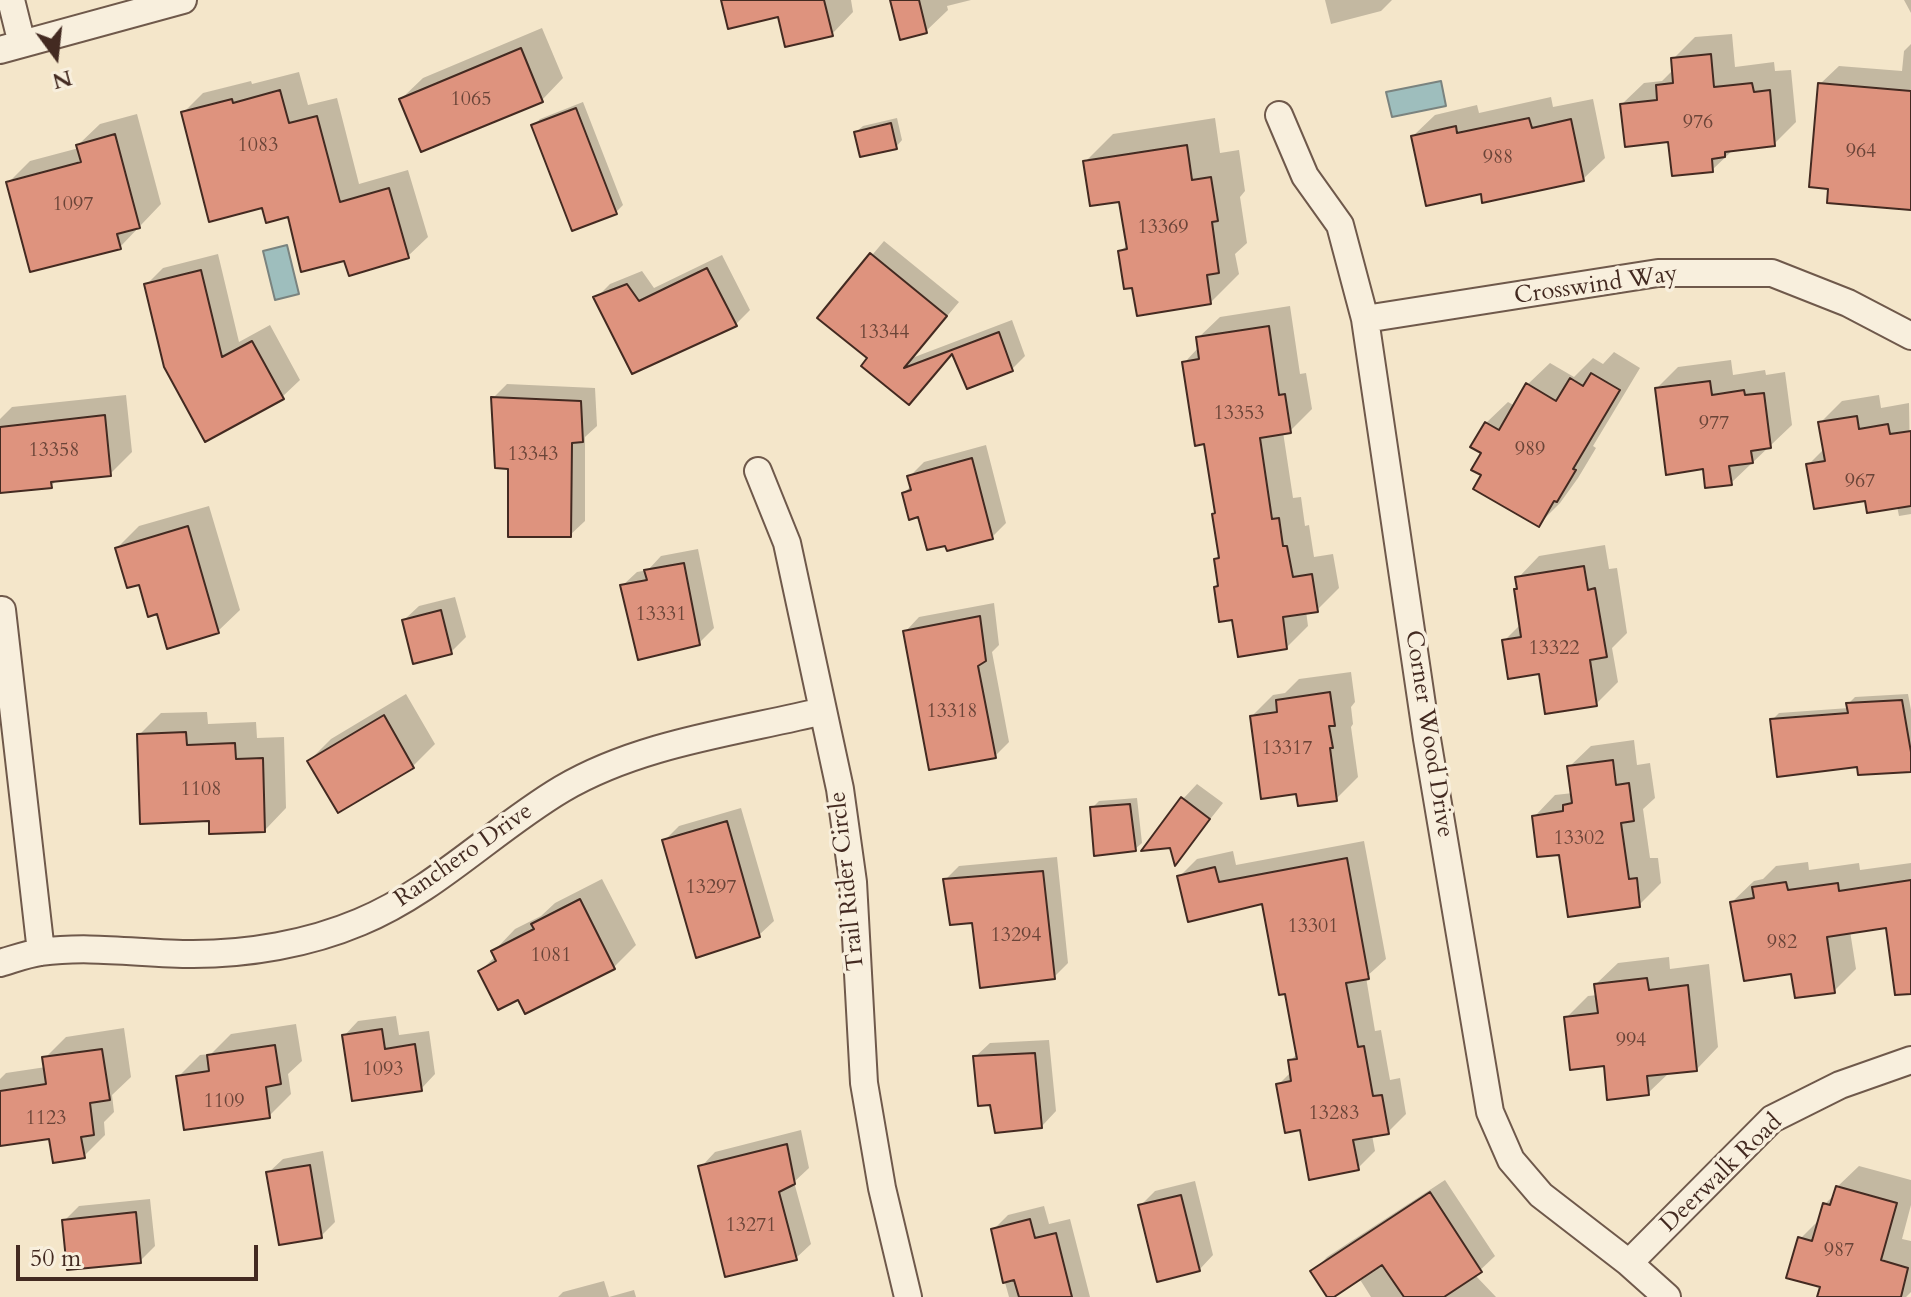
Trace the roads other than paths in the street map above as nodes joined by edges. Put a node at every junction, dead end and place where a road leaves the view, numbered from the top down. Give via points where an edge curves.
1 (11, 0) edge
2 (183, 0) edge
3 (11, 47) edge
4 (1279, 115) dead end
5 (1365, 319) junction
6 (1911, 336) edge
7 (758, 471) dead end
8 (2, 610) edge
9 (823, 711) junction
10 (41, 952) junction
11 (0, 963) edge
12 (1911, 1060) edge
13 (1629, 1263) junction
14 (908, 1297) edge
15 (1667, 1297) edge

1 - 3 street
2 - 3 street
4 - 5 street, Corner Wood Drive via 1305,176 1340,225
5 - 6 street, Crosswind Way via 1658,273 1772,273 1848,303
5 - 13 street, Corner Wood Drive via 1427,739 1490,1112 1511,1160 1541,1195
7 - 9 street, Trail Rider Circle via 787,543
8 - 10 street
9 - 10 street, Ranchero Drive via 678,744 601,771 514,819 410,897 307,939 196,954
9 - 14 street, Trail Rider Circle via 853,882 866,1096
10 - 11 street, Ranchero Drive
12 - 13 street, Deerwalk Road via 1840,1085 1772,1119
13 - 15 street, Corner Wood Drive

